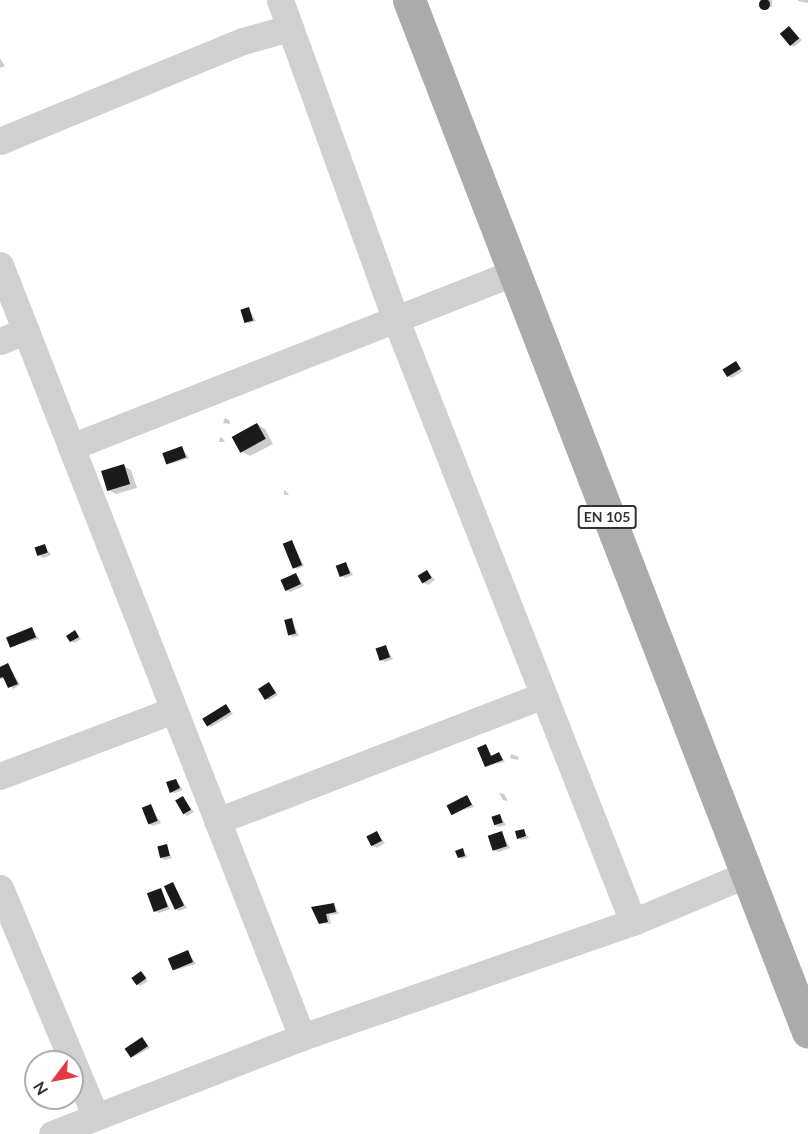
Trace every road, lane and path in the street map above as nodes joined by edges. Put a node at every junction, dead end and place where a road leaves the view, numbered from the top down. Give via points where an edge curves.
1 (280, 0) edge
2 (409, 0) edge
3 (289, 28) junction
4 (0, 141) edge
5 (0, 265) edge
6 (512, 273) junction
7 (396, 320) junction
8 (26, 331) junction
9 (0, 341) edge
10 (71, 447) junction
11 (544, 695) junction
12 (174, 710) junction
13 (0, 776) edge
14 (217, 821) junction
15 (747, 874) junction
16 (3, 903) edge
17 (633, 922) junction
18 (808, 1032) edge
19 (302, 1037) junction
20 (95, 1115) junction
21 (61, 1132) edge

1 - 3 lane
2 - 6 main road, EN 105
3 - 4 lane via 243,41
3 - 7 lane
5 - 8 lane
6 - 7 lane
6 - 15 main road, EN 105
7 - 10 lane
7 - 11 lane
8 - 9 lane
8 - 10 lane
10 - 12 lane
11 - 14 lane
11 - 17 lane
12 - 13 lane
12 - 14 lane
14 - 19 lane
15 - 17 lane
15 - 18 main road, EN 105
16 - 20 lane
17 - 19 lane
19 - 20 lane
20 - 21 lane

